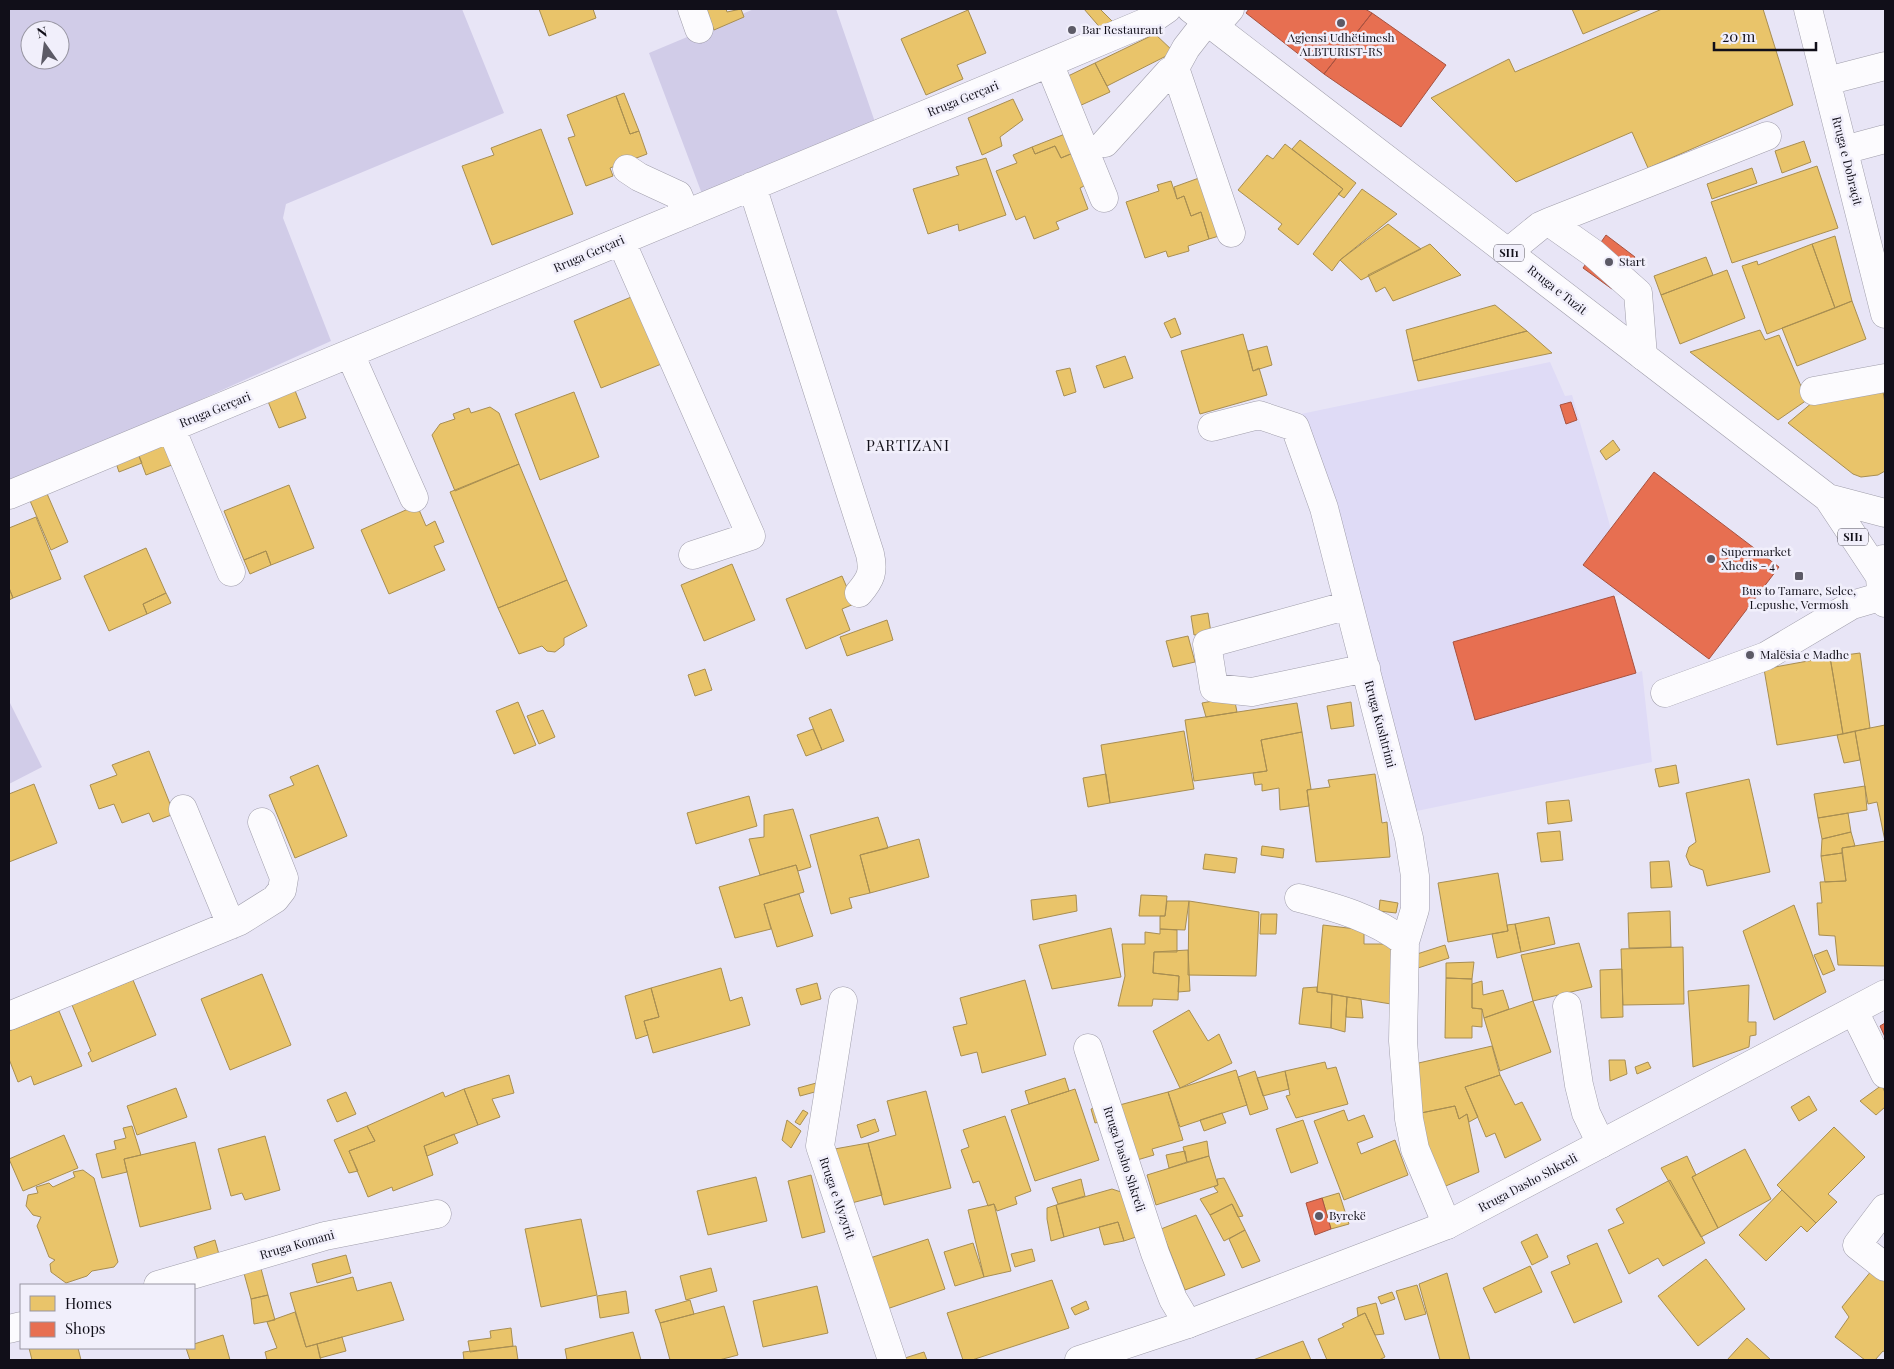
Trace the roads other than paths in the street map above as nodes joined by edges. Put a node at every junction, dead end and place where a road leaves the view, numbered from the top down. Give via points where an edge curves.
1 (1166, 9) edge
2 (1808, 9) edge
3 (1210, 16) edge
4 (1049, 63) junction
5 (1885, 66) edge
6 (1176, 68) junction
7 (1827, 81) junction
8 (1767, 136) dead end
9 (1885, 139) edge
10 (1105, 143) dead end
11 (1844, 150) junction
12 (627, 169) dead end
13 (752, 186) junction
14 (1104, 198) dead end
15 (686, 214) junction
16 (1549, 222) junction
17 (1231, 233) dead end
18 (621, 241) junction
19 (1877, 248) edge
20 (1508, 252) junction
21 (1883, 296) edge
22 (350, 354) junction
23 (1643, 356) junction
24 (1885, 378) edge
25 (1814, 391) dead end
26 (1212, 427) dead end
27 (171, 428) junction
28 (9, 495) edge
29 (414, 498) dead end
30 (1828, 498) junction
31 (1885, 513) edge
32 (693, 555) dead end
33 (231, 572) dead end
34 (1883, 582) edge
35 (859, 593) dead end
36 (1349, 605) junction
37 (1366, 668) junction
38 (1665, 692) dead end
39 (183, 809) dead end
40 (262, 822) dead end
41 (1299, 898) dead end
42 (235, 923) junction
43 (1405, 942) junction
44 (1885, 994) edge
45 (843, 1001) dead end
46 (1566, 1006) dead end
47 (1854, 1011) junction
48 (9, 1016) edge
49 (1088, 1048) dead end
50 (1885, 1074) edge
51 (1601, 1144) junction
52 (1885, 1208) edge
53 (437, 1214) dead end
54 (1448, 1225) junction
55 (1885, 1267) edge
56 (161, 1284) edge
57 (1188, 1324) junction
58 (892, 1360) edge
59 (1079, 1360) edge

1 - 4 street, Rruga Gerçari via 1151,20
2 - 7 street, Rruga e Dobraçit
3 - 6 street via 1186,48
3 - 20 street, Rruga e Tuzit / SH1
4 - 13 street, Rruga Gerçari
4 - 14 street
5 - 7 street
6 - 10 street
6 - 17 street
7 - 11 street, Rruga e Dobraçit
8 - 16 street
9 - 11 street
11 - 19 street, Rruga e Dobraçit
12 - 15 street via 678,195
13 - 15 street, Rruga Gerçari
13 - 35 street via 870,554 872,579
15 - 18 street, Rruga Gerçari
16 - 20 street
16 - 23 street via 1593,253 1638,293
18 - 22 street, Rruga Gerçari
18 - 32 street via 751,536
19 - 21 street, Rruga e Dobraçit
20 - 23 street, Rruga e Tuzit / SH1
22 - 27 street, Rruga Gerçari
22 - 29 street
23 - 30 street, Rruga e Tuzit / SH1
24 - 25 street
26 - 36 street, Rruga Kushtrimi via 1260,415 1295,427 1324,508
27 - 28 street, Rruga Gerçari
27 - 33 street
30 - 31 street, SH1
30 - 34 street, SH1
34 - 38 street via 1852,605 1766,656
36 - 37 street, Rruga Kushtrimi
36 - 37 street via 1207,644 1214,688 1252,692
37 - 43 street, Rruga Kushtrimi via 1409,838 1415,876 1415,909
39 - 42 street
40 - 42 street via 284,878 282,890 275,899
41 - 43 street via 1361,916 1386,927
42 - 48 street
43 - 54 street, Rruga Kushtrimi via 1403,1041 1409,1119 1415,1149
44 - 47 street, Rruga Dasho Shkreli
45 - 58 street, Rruga e Myzyrit via 820,1146
46 - 51 street via 1586,1113
47 - 50 street
47 - 51 street, Rruga Dasho Shkreli
49 - 57 street, Rruga Dasho Shkreli via 1155,1253 1173,1299
51 - 54 street, Rruga Dasho Shkreli
52 - 55 street via 1857,1245
53 - 56 street, Rruga Komani via 325,1236
54 - 57 street, Rruga Dasho Shkreli
57 - 59 street, Rruga Dasho Shkreli

